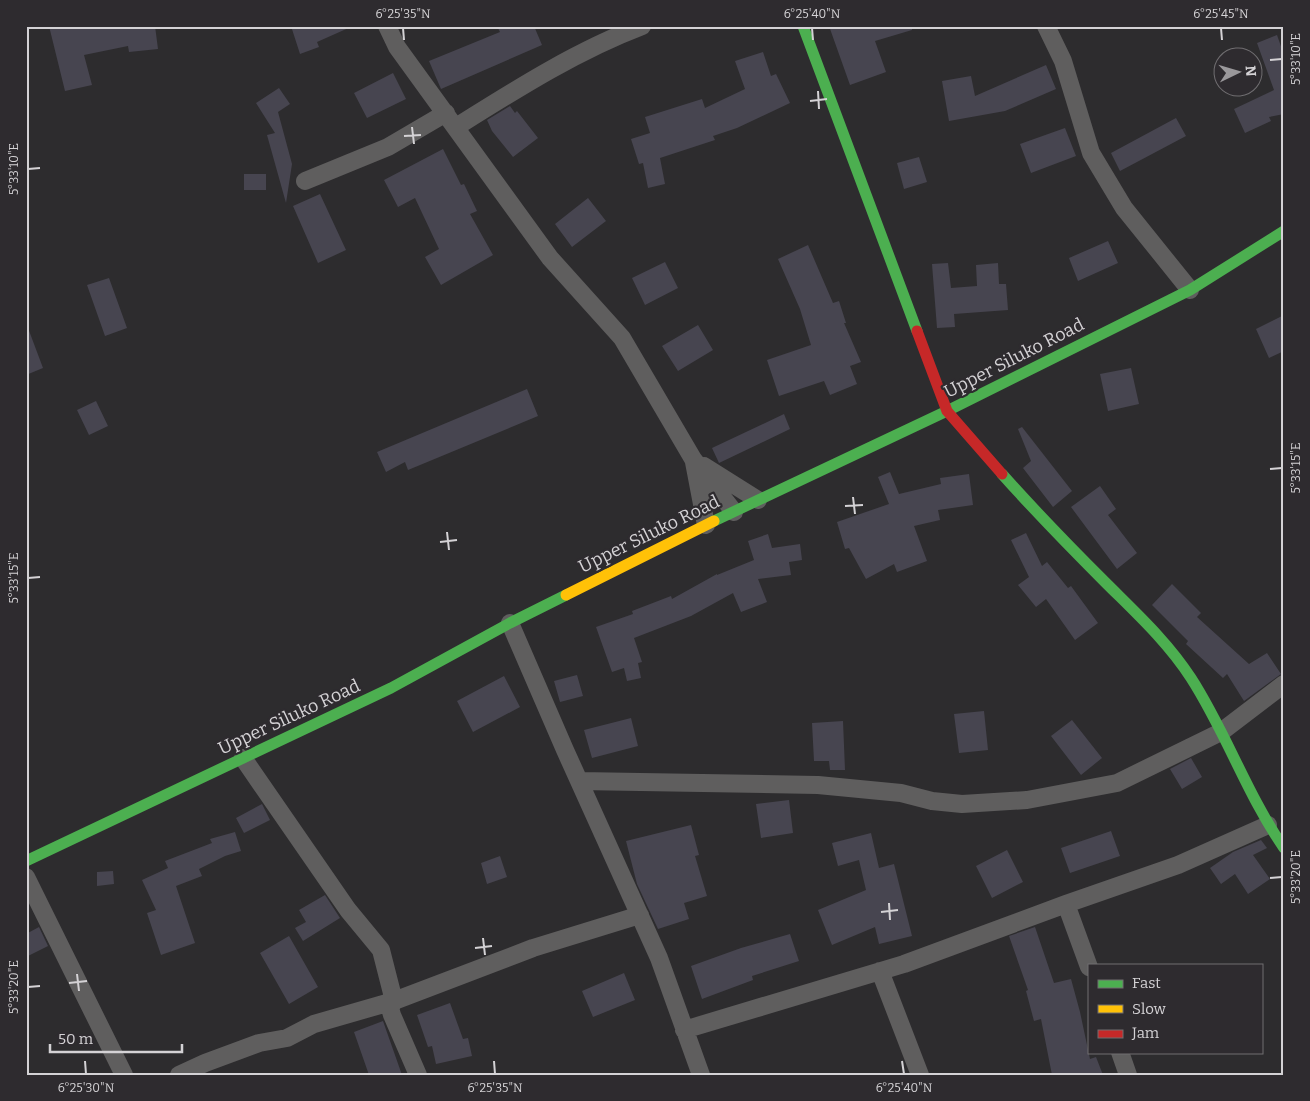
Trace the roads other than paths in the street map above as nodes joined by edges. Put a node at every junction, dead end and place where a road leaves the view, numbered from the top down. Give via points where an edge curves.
1 (387, 26) edge
2 (642, 26) edge
3 (803, 26) edge
4 (1046, 26) edge
5 (446, 113) junction
6 (456, 128) junction
7 (305, 181) dead end
8 (1284, 231) edge
9 (1190, 290) junction
10 (947, 411) junction
11 (693, 459) junction
12 (758, 500) junction
13 (734, 512) junction
14 (706, 525) junction
15 (510, 623) junction
16 (1284, 684) edge
17 (1221, 732) junction
18 (243, 758) junction
19 (579, 781) junction
20 (1268, 825) junction
21 (1284, 848) edge
22 (26, 861) edge
23 (26, 877) edge
24 (1066, 904) junction
25 (640, 915) junction
26 (1088, 964) edge
27 (880, 971) junction
28 (394, 1001) junction
29 (684, 1030) junction
30 (1121, 1054) edge
31 (124, 1075) edge
32 (179, 1075) edge
33 (418, 1075) edge
34 (700, 1075) edge
35 (920, 1075) edge
36 (1128, 1075) edge

1 - 5 street via 397,47
2 - 6 street via 531,79
3 - 10 main road
4 - 9 street via 1063,60 1090,153 1124,208
5 - 6 street
5 - 7 street via 388,147
6 - 11 street via 550,258 622,338
8 - 9 main road, Upper Siluko Road
9 - 10 main road, Upper Siluko Road
10 - 12 main road, Upper Siluko Road
10 - 17 main road via 1042,519 1162,638 1191,678
11 - 12 street
11 - 13 street
11 - 14 street
12 - 13 main road, Upper Siluko Road
13 - 14 main road, Upper Siluko Road
14 - 15 main road, Upper Siluko Road
15 - 18 main road, Upper Siluko Road via 390,688
15 - 19 street
16 - 17 street
17 - 19 street via 1116,783 1027,800 962,804 901,793 818,785
17 - 20 main road
18 - 22 main road, Upper Siluko Road
18 - 28 street via 348,910 380,950
19 - 25 street
20 - 21 main road
20 - 24 street via 1178,865
23 - 31 street
24 - 26 street
24 - 27 street
25 - 28 street via 533,948
25 - 29 street
27 - 29 street
27 - 35 street
28 - 32 street via 314,1024 287,1038 258,1042
28 - 33 street via 390,1008 392,1015
29 - 34 street
30 - 36 street

